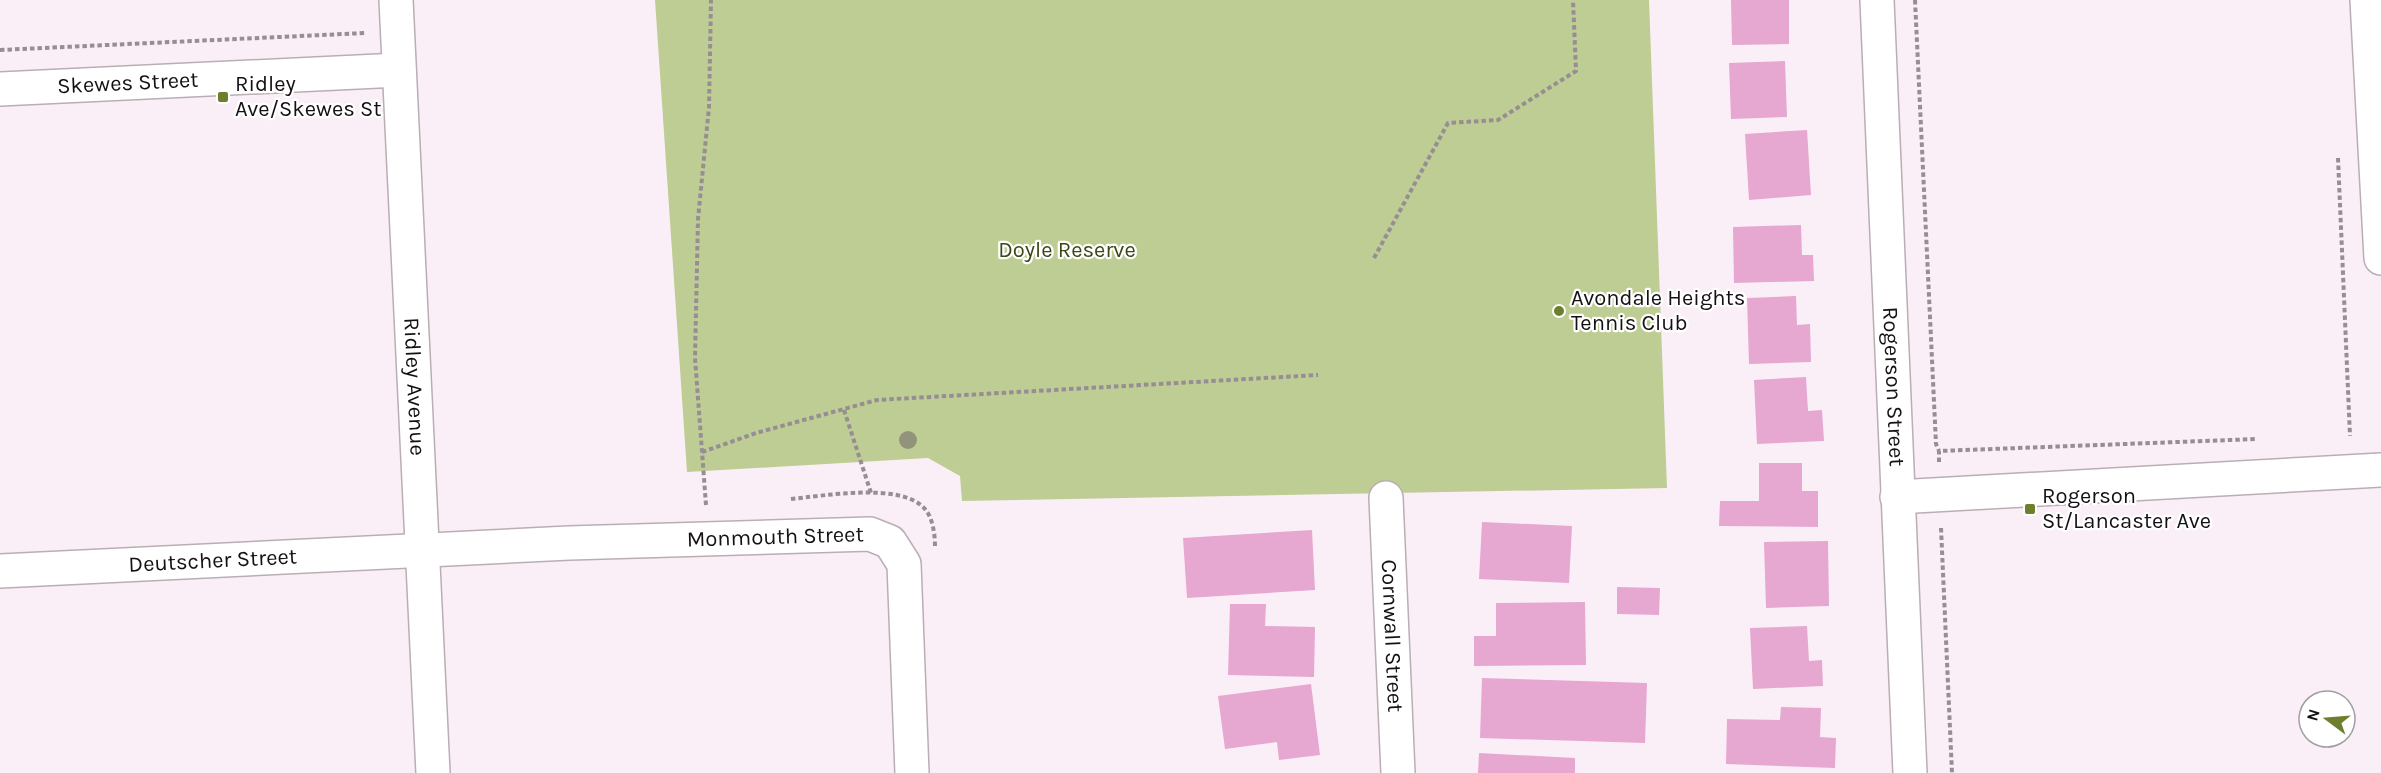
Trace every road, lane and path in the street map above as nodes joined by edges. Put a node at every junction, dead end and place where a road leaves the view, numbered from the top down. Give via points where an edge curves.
1 (396, 0) edge
2 (711, 0) edge
3 (1573, 0) edge
4 (1877, 0) edge
5 (1915, 0) edge
6 (2367, 0) edge
7 (365, 21) dead end
8 (366, 33) junction
9 (0, 50) edge
10 (383, 71) junction
11 (0, 89) edge
12 (2338, 153) dead end
13 (1374, 258) dead end
14 (2381, 258) edge
15 (1318, 375) dead end
16 (844, 410) junction
17 (2350, 436) dead end
18 (1939, 451) dead end
19 (702, 452) junction
20 (2381, 470) edge
21 (871, 493) dead end
22 (1897, 497) junction
23 (1386, 498) dead end
24 (706, 506) dead end
25 (1941, 526) dead end
26 (424, 550) junction
27 (0, 571) edge
28 (433, 773) edge
29 (912, 773) edge
30 (1398, 773) edge
31 (1910, 773) edge
32 (1952, 773) edge

1 - 10 street, Ridley Avenue
2 - 19 path via 695,346
3 - 13 path via 1576,71 1498,120 1448,123
4 - 22 street, Rogerson Street
5 - 18 path
6 - 14 street
7 - 8 path
8 - 9 path
8 - 10 path
10 - 11 street, Skewes Street
10 - 26 street, Ridley Avenue
12 - 17 path
15 - 16 path via 877,400
16 - 19 path
16 - 21 path
19 - 24 path
20 - 22 street
22 - 31 street, Rogerson Street
23 - 30 street, Cornwall Street
25 - 32 path
26 - 27 street, Deutscher Street
26 - 28 street, Ridley Avenue
26 - 29 street, Monmouth Street via 850,533 870,534 890,542 904,564

